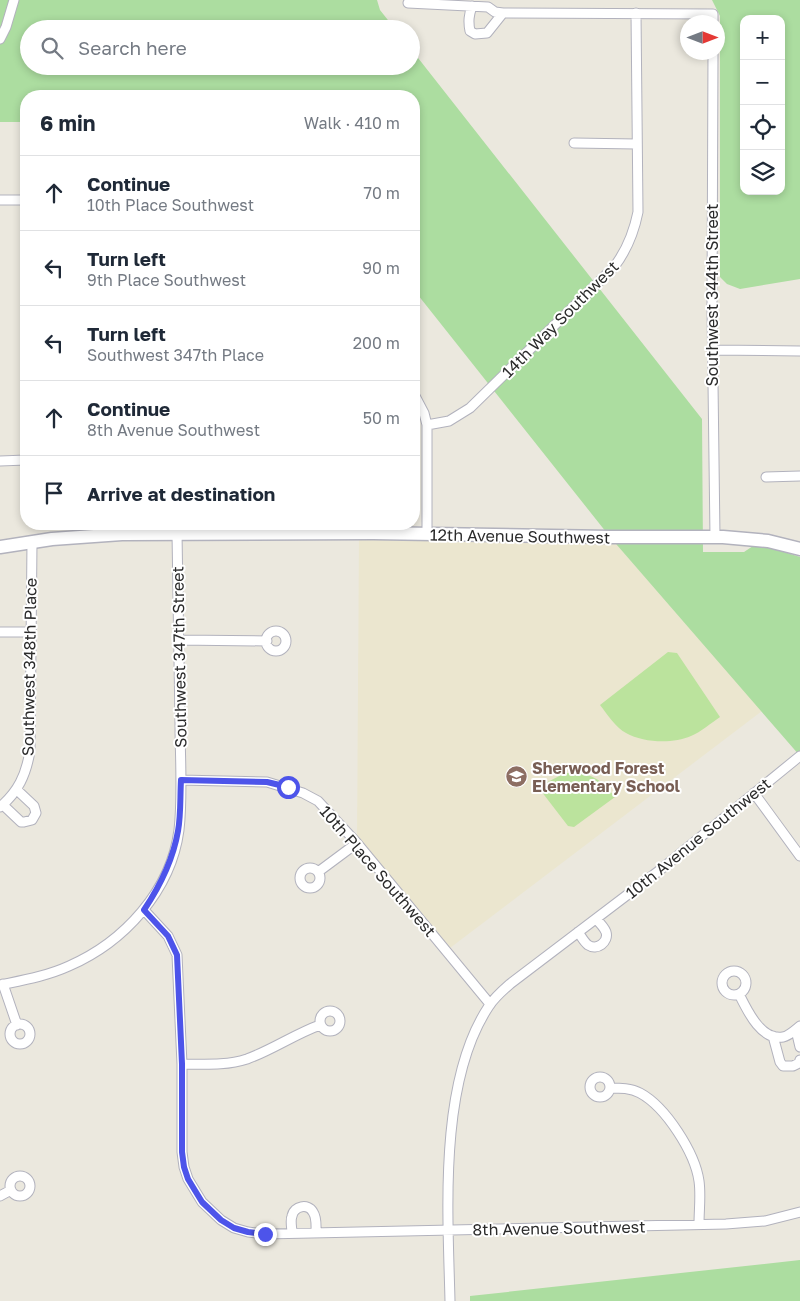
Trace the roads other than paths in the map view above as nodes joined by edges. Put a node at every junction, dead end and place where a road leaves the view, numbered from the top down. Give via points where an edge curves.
1 (14, 0) edge
2 (408, 3) dead end
3 (486, 3) edge
4 (472, 6) junction
5 (503, 13) junction
6 (636, 13) junction
7 (680, 16) edge
8 (0, 39) edge
9 (713, 60) edge
10 (574, 143) dead end
11 (636, 144) junction
12 (0, 200) edge
13 (20, 200) edge
14 (712, 350) junction
15 (800, 351) edge
16 (420, 406) edge
17 (427, 425) junction
18 (20, 460) edge
19 (0, 461) edge
20 (800, 476) edge
21 (766, 477) dead end
22 (177, 533) junction
23 (426, 534) junction
24 (715, 537) junction
25 (32, 542) junction
26 (0, 547) edge
27 (800, 549) edge
28 (0, 632) edge
29 (30, 632) junction
30 (179, 640) junction
31 (267, 641) dead end
32 (800, 756) edge
33 (181, 780) junction
34 (17, 790) junction
35 (754, 793) junction
36 (4, 804) edge
37 (357, 843) junction
38 (800, 856) edge
39 (318, 872) dead end
40 (144, 910) junction
41 (596, 918) junction
42 (578, 932) junction
43 (2, 985) edge
44 (739, 994) dead end
45 (490, 1004) junction
46 (320, 1024) dead end
47 (17, 1025) dead end
48 (798, 1028) edge
49 (773, 1036) junction
50 (800, 1047) edge
51 (800, 1060) edge
52 (182, 1064) junction
53 (610, 1088) dead end
54 (11, 1190) dead end
55 (0, 1196) edge
56 (800, 1212) edge
57 (699, 1224) junction
58 (448, 1230) junction
59 (316, 1232) junction
60 (292, 1233) junction
61 (450, 1301) edge

1 - 8 street
2 - 4 street
3 - 4 street
3 - 5 street via 495,12
4 - 5 street via 468,16 470,31 475,34 487,33
5 - 6 street
6 - 7 street
6 - 11 street, 14th Way Southwest
9 - 14 street, Southwest 344th Street
10 - 11 street
11 - 17 street, 14th Way Southwest via 638,212 631,238 620,258 470,408 449,421
12 - 13 street
14 - 15 street
14 - 24 street, Southwest 344th Street
16 - 17 street
17 - 23 street
18 - 19 street
20 - 21 street
22 - 23 street, 12th Avenue Southwest
22 - 25 street, 12th Avenue Southwest
22 - 30 street, Southwest 347th Street
23 - 24 street, 12th Avenue Southwest
24 - 27 street, 12th Avenue Southwest via 761,540
25 - 26 street, 12th Avenue Southwest
25 - 29 street, Southwest 348th Place
28 - 29 street
29 - 34 street, Southwest 348th Place via 30,752
30 - 31 street
30 - 33 street, Southwest 347th Street
32 - 35 street, 10th Avenue Southwest
33 - 37 street, 10th Place Southwest via 267,782 288,787 318,801
33 - 40 street, Southwest 347th Street via 179,830 174,852
34 - 36 street, Southwest 348th Place
34 - 36 street, Southwest 348th Place via 34,806 36,813 32,820 21,822
35 - 38 street
35 - 41 street, 10th Avenue Southwest
37 - 39 street
37 - 45 street, 10th Place Southwest
40 - 43 street, Southwest 347th Street via 116,938 86,958 46,975
40 - 52 street, 8th Avenue Southwest via 168,936 177,955
41 - 42 street, 10th Avenue Southwest
41 - 42 street via 606,932 603,943 596,947 588,945
42 - 45 street, 10th Avenue Southwest via 510,984
43 - 47 street
44 - 49 street via 747,1011 764,1032
45 - 58 street, 10th Avenue Southwest via 474,1033 456,1096 448,1166
46 - 52 street via 246,1059 222,1064
48 - 49 street via 783,1037
48 - 50 street
49 - 51 street via 782,1066 793,1066
52 - 60 street, 8th Avenue Southwest via 182,1152 193,1190 221,1220 234,1228 265,1234
53 - 57 street via 635,1091 644,1096 681,1136 699,1182
54 - 55 street
56 - 57 street, 8th Avenue Southwest via 765,1221
57 - 58 street, 8th Avenue Southwest
58 - 59 street, 8th Avenue Southwest
58 - 61 street, 10th Avenue Southwest
59 - 60 street, 8th Avenue Southwest
59 - 60 street via 312,1211 301,1207 292,1214

